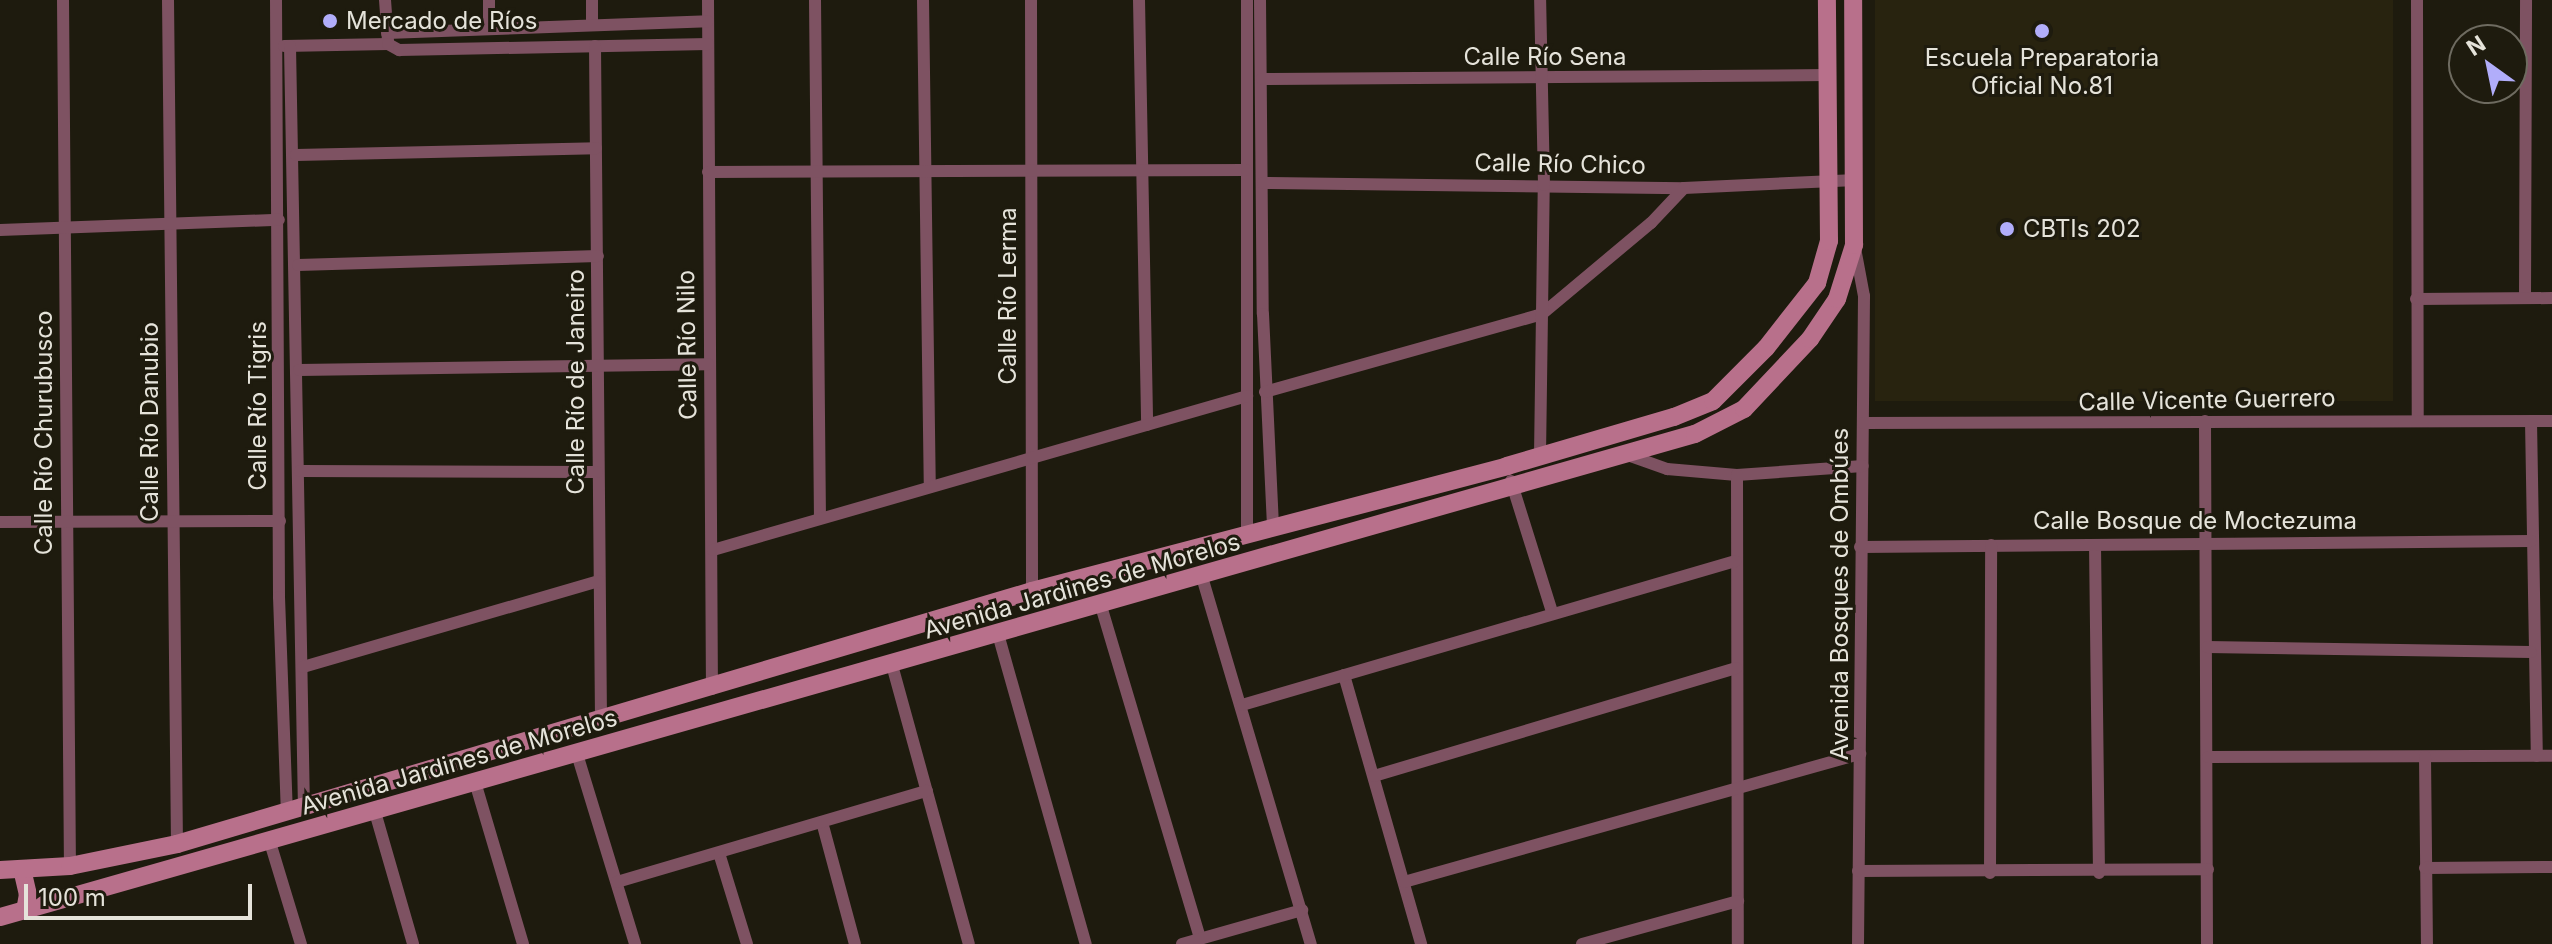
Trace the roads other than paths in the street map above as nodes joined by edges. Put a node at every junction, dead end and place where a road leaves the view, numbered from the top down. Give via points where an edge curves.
1 (63, 0) edge
2 (168, 0) edge
3 (276, 0) edge
4 (385, 0) edge
5 (489, 0) edge
6 (592, 0) edge
7 (708, 0) edge
8 (815, 0) edge
9 (923, 0) edge
10 (1031, 0) edge
11 (1139, 0) edge
12 (1247, 0) edge
13 (1260, 0) edge
14 (1540, 0) edge
15 (1827, 0) edge
16 (1853, 0) edge
17 (2417, 0) edge
18 (2526, 0) edge
19 (708, 21) junction
20 (592, 24) junction
21 (489, 26) junction
22 (388, 39) junction
23 (708, 44) junction
24 (284, 46) junction
25 (595, 46) junction
26 (1828, 75) junction
27 (1262, 79) junction
28 (1538, 80) junction
29 (596, 148) junction
30 (296, 155) junction
31 (1144, 170) junction
32 (1246, 170) junction
33 (815, 171) junction
34 (1029, 171) junction
35 (708, 172) junction
36 (925, 172) junction
37 (1856, 180) junction
38 (1829, 182) junction
39 (1263, 183) junction
40 (1544, 185) junction
41 (1684, 188) junction
42 (279, 220) junction
43 (171, 223) junction
44 (66, 226) junction
45 (0, 230) edge
46 (1854, 245) junction
47 (598, 256) junction
48 (298, 265) junction
49 (2525, 298) junction
50 (2552, 298) edge
51 (2416, 299) junction
52 (280, 312) junction
53 (296, 313) junction
54 (1246, 314) junction
55 (1263, 314) junction
56 (1542, 314) junction
57 (598, 364) junction
58 (708, 364) junction
59 (299, 370) junction
60 (1265, 392) junction
61 (1247, 396) junction
62 (2418, 420) junction
63 (2205, 421) junction
64 (2531, 421) junction
65 (2552, 421) edge
66 (1863, 423) junction
67 (1147, 425) junction
68 (1625, 454) junction
69 (1540, 456) junction
70 (1031, 459) junction
71 (1507, 466) junction
72 (1863, 466) junction
73 (300, 471) junction
74 (597, 472) junction
75 (1737, 475) junction
76 (930, 487) junction
77 (1513, 488) junction
78 (820, 518) junction
79 (280, 521) junction
80 (0, 522) edge
81 (65, 522) junction
82 (172, 523) junction
83 (1273, 525) junction
84 (1247, 532) junction
85 (2531, 541) junction
86 (2206, 543) junction
87 (1991, 545) junction
88 (2095, 545) junction
89 (1860, 547) junction
90 (713, 550) junction
91 (1735, 561) junction
92 (1202, 577) junction
93 (599, 581) junction
94 (1032, 591) junction
95 (302, 595) junction
96 (279, 597) junction
97 (1101, 606) junction
98 (1552, 612) junction
99 (998, 634) junction
100 (2207, 647) junction
101 (2531, 652) junction
102 (892, 665) junction
103 (303, 667) junction
104 (1736, 668) junction
105 (1344, 675) junction
106 (712, 689) junction
107 (1242, 705) junction
108 (601, 717) junction
109 (577, 754) junction
110 (1860, 754) junction
111 (2537, 756) junction
112 (2552, 756) edge
113 (2208, 757) junction
114 (2425, 757) junction
115 (1374, 776) junction
116 (475, 782) junction
117 (1737, 786) junction
118 (927, 791) junction
119 (296, 809) junction
120 (375, 812) junction
121 (822, 822) junction
122 (269, 839) junction
123 (177, 844) junction
124 (719, 853) junction
125 (70, 866) junction
126 (2552, 867) edge
127 (2425, 868) junction
128 (22, 869) junction
129 (2208, 869) junction
130 (0, 870) edge
131 (1858, 871) junction
132 (1990, 873) junction
133 (2099, 873) junction
134 (617, 882) junction
135 (1404, 882) junction
136 (1738, 901) junction
137 (1302, 910) junction
138 (25, 911) junction
139 (0, 917) edge
140 (1200, 939) junction
141 (301, 944) edge
142 (413, 944) edge
143 (523, 944) edge
144 (635, 944) edge
145 (747, 944) edge
146 (855, 944) edge
147 (969, 944) edge
148 (1086, 944) edge
149 (1182, 944) edge
150 (1311, 944) edge
151 (1421, 944) edge
152 (1582, 944) edge
153 (1738, 944) edge
154 (1858, 944) edge
155 (2207, 944) edge
156 (2427, 944) edge

1 - 44 street, Calle Río Churubusco
2 - 43 street, Calle Río Danubio
3 - 24 street, Calle Río Tigris
4 - 22 street
5 - 21 street
6 - 20 street
7 - 19 street, Calle Río Nilo
8 - 33 street
9 - 36 street
10 - 34 street, Calle Río Lerma
11 - 31 street
12 - 32 street
13 - 27 street
14 - 28 street
15 - 26 main road, Avenida Jardines de Morelos
16 - 37 main road, Avenida Jardines de Morelos
17 - 51 street
18 - 49 street
19 - 20 street
19 - 23 street, Calle Río Nilo
20 - 21 street
21 - 22 street
22 - 24 street
22 - 25 street via 399,50
23 - 25 street
23 - 35 street, Calle Río Nilo
24 - 30 street, Calle Río Tigris
24 - 42 street, Calle Río Tigris
25 - 29 street, Calle Río de Janeiro
26 - 28 street, Calle Río Sena
26 - 38 main road, Avenida Jardines de Morelos
27 - 28 street, Calle Río Sena
27 - 39 street
28 - 40 street
29 - 30 street
29 - 47 street, Calle Río de Janeiro
30 - 48 street, Calle Río Tigris
31 - 32 street
31 - 34 street
31 - 67 street
32 - 54 street
33 - 35 street
33 - 36 street
33 - 78 street
34 - 36 street
34 - 70 street, Calle Río Lerma
35 - 58 street, Calle Río Nilo
36 - 76 street
37 - 38 street, Calle Río Chico
37 - 46 main road, Avenida Jardines de Morelos
38 - 41 street, Calle Río Chico
38 - 69 main road, Avenida Jardines de Morelos via 1829,241 1817,283 1766,348 1713,401
39 - 40 street, Calle Río Chico
39 - 55 street
40 - 41 street, Calle Río Chico
40 - 56 street
41 - 56 street via 1651,223
42 - 43 street
42 - 52 street, Calle Río Tigris
43 - 44 street
43 - 82 street, Calle Río Danubio
44 - 45 street
44 - 81 street, Calle Río Churubusco
46 - 66 street, Avenida Bosques de Ombúes via 1864,296
46 - 68 main road, Avenida Jardines de Morelos via 1837,299 1810,339 1744,409 1695,434
47 - 48 street
47 - 57 street, Calle Río de Janeiro
48 - 53 street, Calle Río Tigris
49 - 50 street
49 - 51 street
51 - 62 street
52 - 53 street
52 - 79 street, Calle Río Tigris
53 - 59 street, Calle Río Tigris
54 - 55 street
54 - 61 street
55 - 60 street
56 - 60 street
56 - 69 street
57 - 58 street
57 - 59 street
57 - 74 street, Calle Río de Janeiro
58 - 90 street, Calle Río Nilo
59 - 73 street, Calle Río Tigris
60 - 83 street
61 - 67 street
61 - 84 street
62 - 63 street, Calle Vicente Guerrero
62 - 64 street, Calle Vicente Guerrero
63 - 66 street, Calle Vicente Guerrero
63 - 86 street
64 - 65 street, Calle Vicente Guerrero
64 - 85 street
66 - 72 street, Avenida Bosques de Ombúes
67 - 70 street
68 - 75 street via 1667,469
68 - 77 main road, Avenida Jardines de Morelos
69 - 71 main road, Avenida Jardines de Morelos
70 - 76 street
70 - 94 street, Calle Río Lerma
71 - 77 street
71 - 83 main road, Avenida Jardines de Morelos
72 - 75 street
72 - 89 street, Avenida Bosques de Ombúes
73 - 74 street
73 - 95 street, Calle Río Tigris
74 - 93 street, Calle Río de Janeiro
75 - 91 street
76 - 78 street
77 - 92 main road, Avenida Jardines de Morelos
77 - 98 street
78 - 90 street
79 - 82 street
79 - 96 street, Calle Río Tigris
80 - 81 street
81 - 82 street
81 - 125 street, Calle Río Churubusco
82 - 123 street, Calle Río Danubio
83 - 84 main road, Avenida Jardines de Morelos
84 - 94 main road, Avenida Jardines de Morelos
85 - 86 street, Calle Bosque de Moctezuma
85 - 101 street
86 - 88 street, Calle Bosque de Moctezuma
86 - 100 street
87 - 88 street, Calle Bosque de Moctezuma
87 - 89 street, Calle Bosque de Moctezuma
87 - 132 street
88 - 133 street
89 - 110 street, Avenida Bosques de Ombúes
90 - 106 street, Calle Río Nilo
91 - 98 street
91 - 104 street
92 - 97 main road, Avenida Jardines de Morelos
92 - 107 street
93 - 103 street
93 - 108 street, Calle Río de Janeiro
94 - 106 main road, Avenida Jardines de Morelos
95 - 96 street
95 - 103 street, Calle Río Tigris
96 - 119 street, Calle Río Tigris
97 - 99 main road, Avenida Jardines de Morelos
97 - 140 street
98 - 105 street
99 - 102 main road, Avenida Jardines de Morelos
99 - 148 street
100 - 101 street
100 - 113 street
101 - 111 street
102 - 109 main road, Avenida Jardines de Morelos
102 - 118 street
103 - 119 street, Calle Río Tigris
104 - 115 street
104 - 117 street
105 - 107 street
105 - 115 street
106 - 108 main road, Avenida Jardines de Morelos
107 - 137 street
108 - 119 main road, Avenida Jardines de Morelos
109 - 116 main road, Avenida Jardines de Morelos
109 - 134 street
110 - 117 street
110 - 131 street, Avenida Bosques de Ombúes
111 - 112 street
111 - 114 street
113 - 114 street
113 - 129 street
114 - 127 street
115 - 135 street
116 - 120 main road, Avenida Jardines de Morelos
116 - 143 street
117 - 135 street
117 - 136 street
118 - 121 street
118 - 147 street
119 - 123 main road, Avenida Jardines de Morelos
120 - 122 main road, Avenida Jardines de Morelos
120 - 142 street
121 - 124 street
121 - 146 street
122 - 138 main road, Avenida Jardines de Morelos
122 - 141 street
123 - 125 main road, Avenida Jardines de Morelos
124 - 134 street
124 - 145 street
125 - 128 main road, Avenida Jardines de Morelos
126 - 127 street
127 - 156 street
128 - 130 main road, Avenida Jardines de Morelos
128 - 138 main road via 28,894
129 - 133 street
129 - 155 street
131 - 132 street
131 - 154 street, Avenida Bosques de Ombúes
132 - 133 street
134 - 144 street
135 - 151 street
136 - 152 street
136 - 153 street
137 - 140 street
137 - 150 street
138 - 139 main road, Avenida Jardines de Morelos
140 - 149 street

